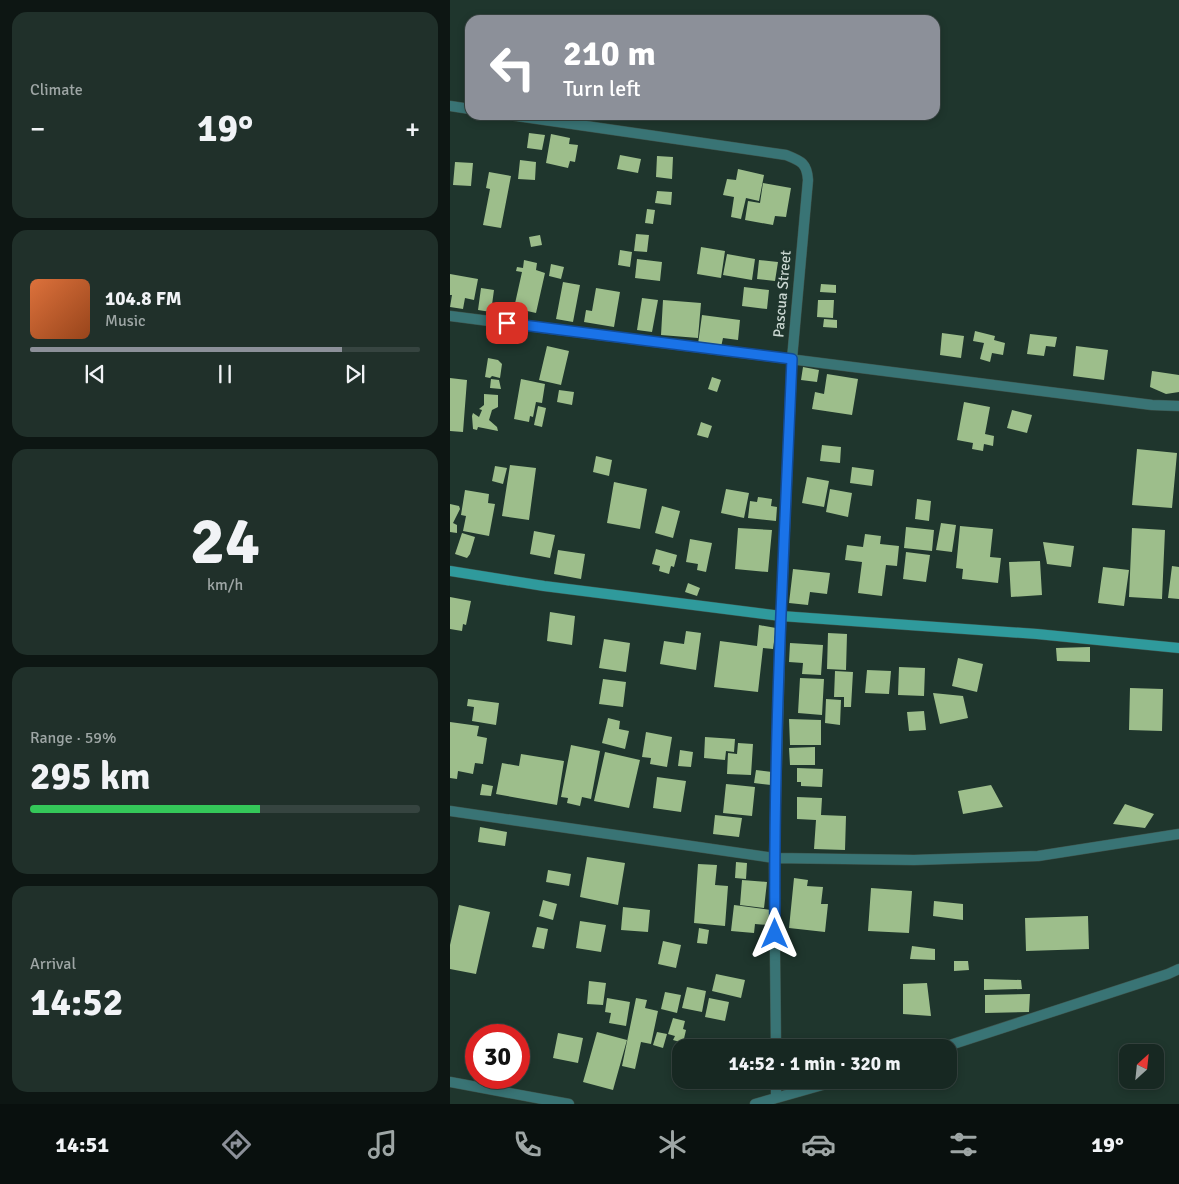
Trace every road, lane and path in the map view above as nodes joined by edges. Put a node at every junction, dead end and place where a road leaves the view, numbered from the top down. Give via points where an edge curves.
1 (450, 106) edge
2 (465, 108) edge
3 (544, 120) edge
4 (450, 316) edge
5 (792, 359) junction
6 (1179, 406) edge
7 (450, 572) edge
8 (781, 616) junction
9 (1179, 648) edge
10 (450, 811) edge
11 (1179, 834) edge
12 (774, 858) junction
13 (1179, 969) edge
14 (776, 1039) edge
15 (957, 1043) edge
16 (450, 1082) edge
17 (776, 1089) edge
18 (808, 1089) edge
19 (776, 1098) junction
20 (569, 1104) edge
21 (755, 1104) edge

1 - 2 street
3 - 5 street, Pascua Street via 786,155 801,161 807,169 808,180
4 - 5 street
5 - 6 street
5 - 8 street, Pascua Street
7 - 8 street
8 - 9 street via 1037,634
8 - 12 street, Pascua Street
10 - 12 street
11 - 12 street via 1038,856 914,860
12 - 14 street, Pascua Street
13 - 15 street
16 - 20 street
17 - 19 street
18 - 19 street
19 - 21 street

